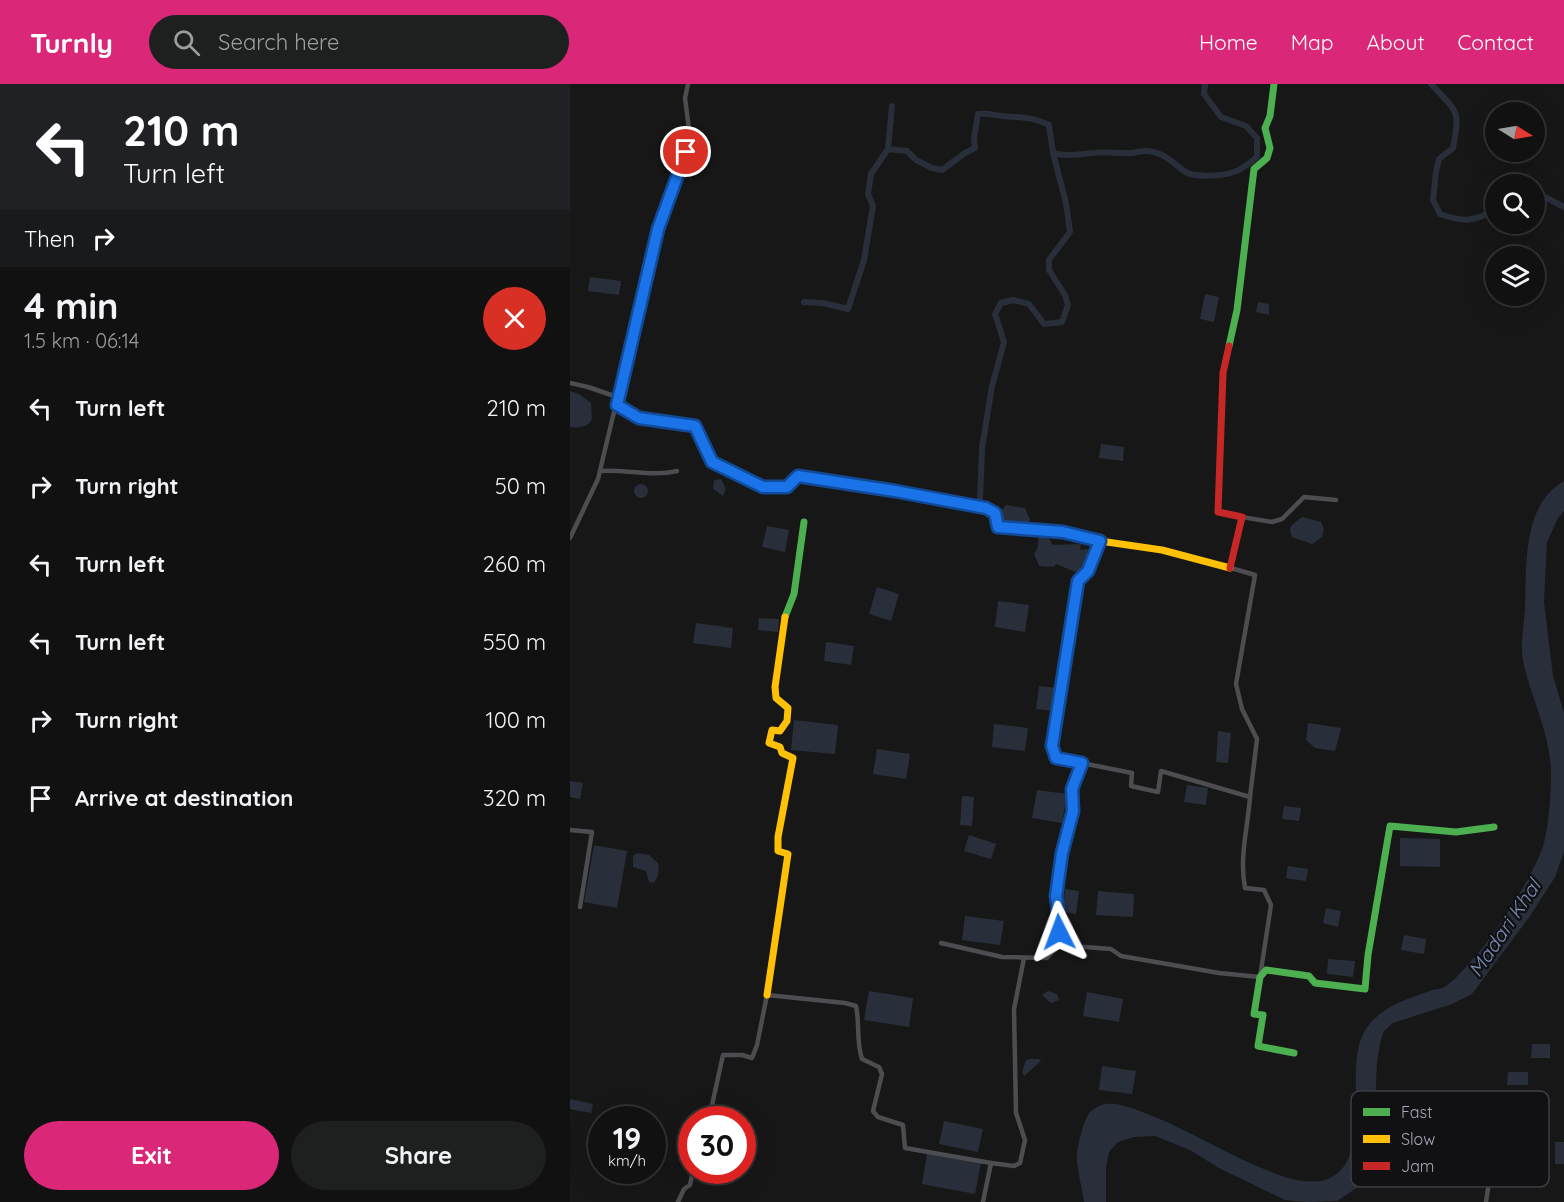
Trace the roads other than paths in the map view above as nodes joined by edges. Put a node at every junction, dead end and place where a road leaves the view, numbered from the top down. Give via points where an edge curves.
1 (688, 84) edge
2 (1275, 84) edge
3 (570, 383) edge
4 (618, 402) junction
5 (600, 471) junction
6 (677, 471) dead end
7 (1336, 500) dead end
8 (1242, 517) junction
9 (804, 522) dead end
10 (570, 538) edge
11 (1100, 541) junction
12 (1232, 568) junction
13 (1082, 763) junction
14 (1250, 797) junction
15 (1494, 827) dead end
16 (570, 830) edge
17 (580, 907) dead end
18 (941, 943) dead end
19 (1058, 945) junction
20 (1024, 958) junction
21 (1260, 977) junction
22 (767, 995) junction
23 (1294, 1053) dead end
24 (712, 1106) edge
25 (991, 1163) junction
26 (690, 1184) edge
27 (1488, 1187) edge
28 (678, 1202) edge
29 (982, 1202) edge
30 (1486, 1202) edge

1 - 4 street via 686,152 658,229
2 - 8 street via 1265,128 1270,148 1267,158 1254,169 1237,310 1223,373 1218,512
3 - 4 street
4 - 5 street
4 - 11 street via 639,418 695,426 712,462 763,487 787,487 798,476 886,489 986,508 995,513 998,527 1063,532
5 - 6 street
5 - 10 street
7 - 8 street via 1304,497 1282,519 1272,522
8 - 12 street
9 - 22 street via 775,687 777,698 788,708 788,720 780,732 772,730 769,743 793,758 778,837 778,851 788,854
11 - 12 street via 1162,550
11 - 13 street via 1088,571 1078,581 1052,746 1056,758
12 - 14 street via 1255,575 1236,684 1242,709 1257,739
13 - 14 street via 1132,773 1131,786 1158,792 1161,771
13 - 19 street via 1072,789 1073,811 1060,864 1056,896
14 - 21 street via 1243,848 1245,888 1264,890 1272,905
15 - 21 street via 1456,832 1390,826 1365,989 1315,983 1309,976 1266,970
16 - 17 street via 592,832
18 - 20 street
19 - 20 street via 1047,958
19 - 21 street via 1111,949 1121,956
20 - 25 street via 1014,1009 1016,1113 1024,1140 1020,1163
21 - 23 street via 1254,1014 1263,1015 1258,1046
22 - 24 street via 752,1058 723,1055
22 - 25 street via 856,1006 858,1049 862,1059 879,1066 882,1074 873,1111 878,1118 903,1125 905,1148
25 - 29 street
26 - 28 street
27 - 30 street

